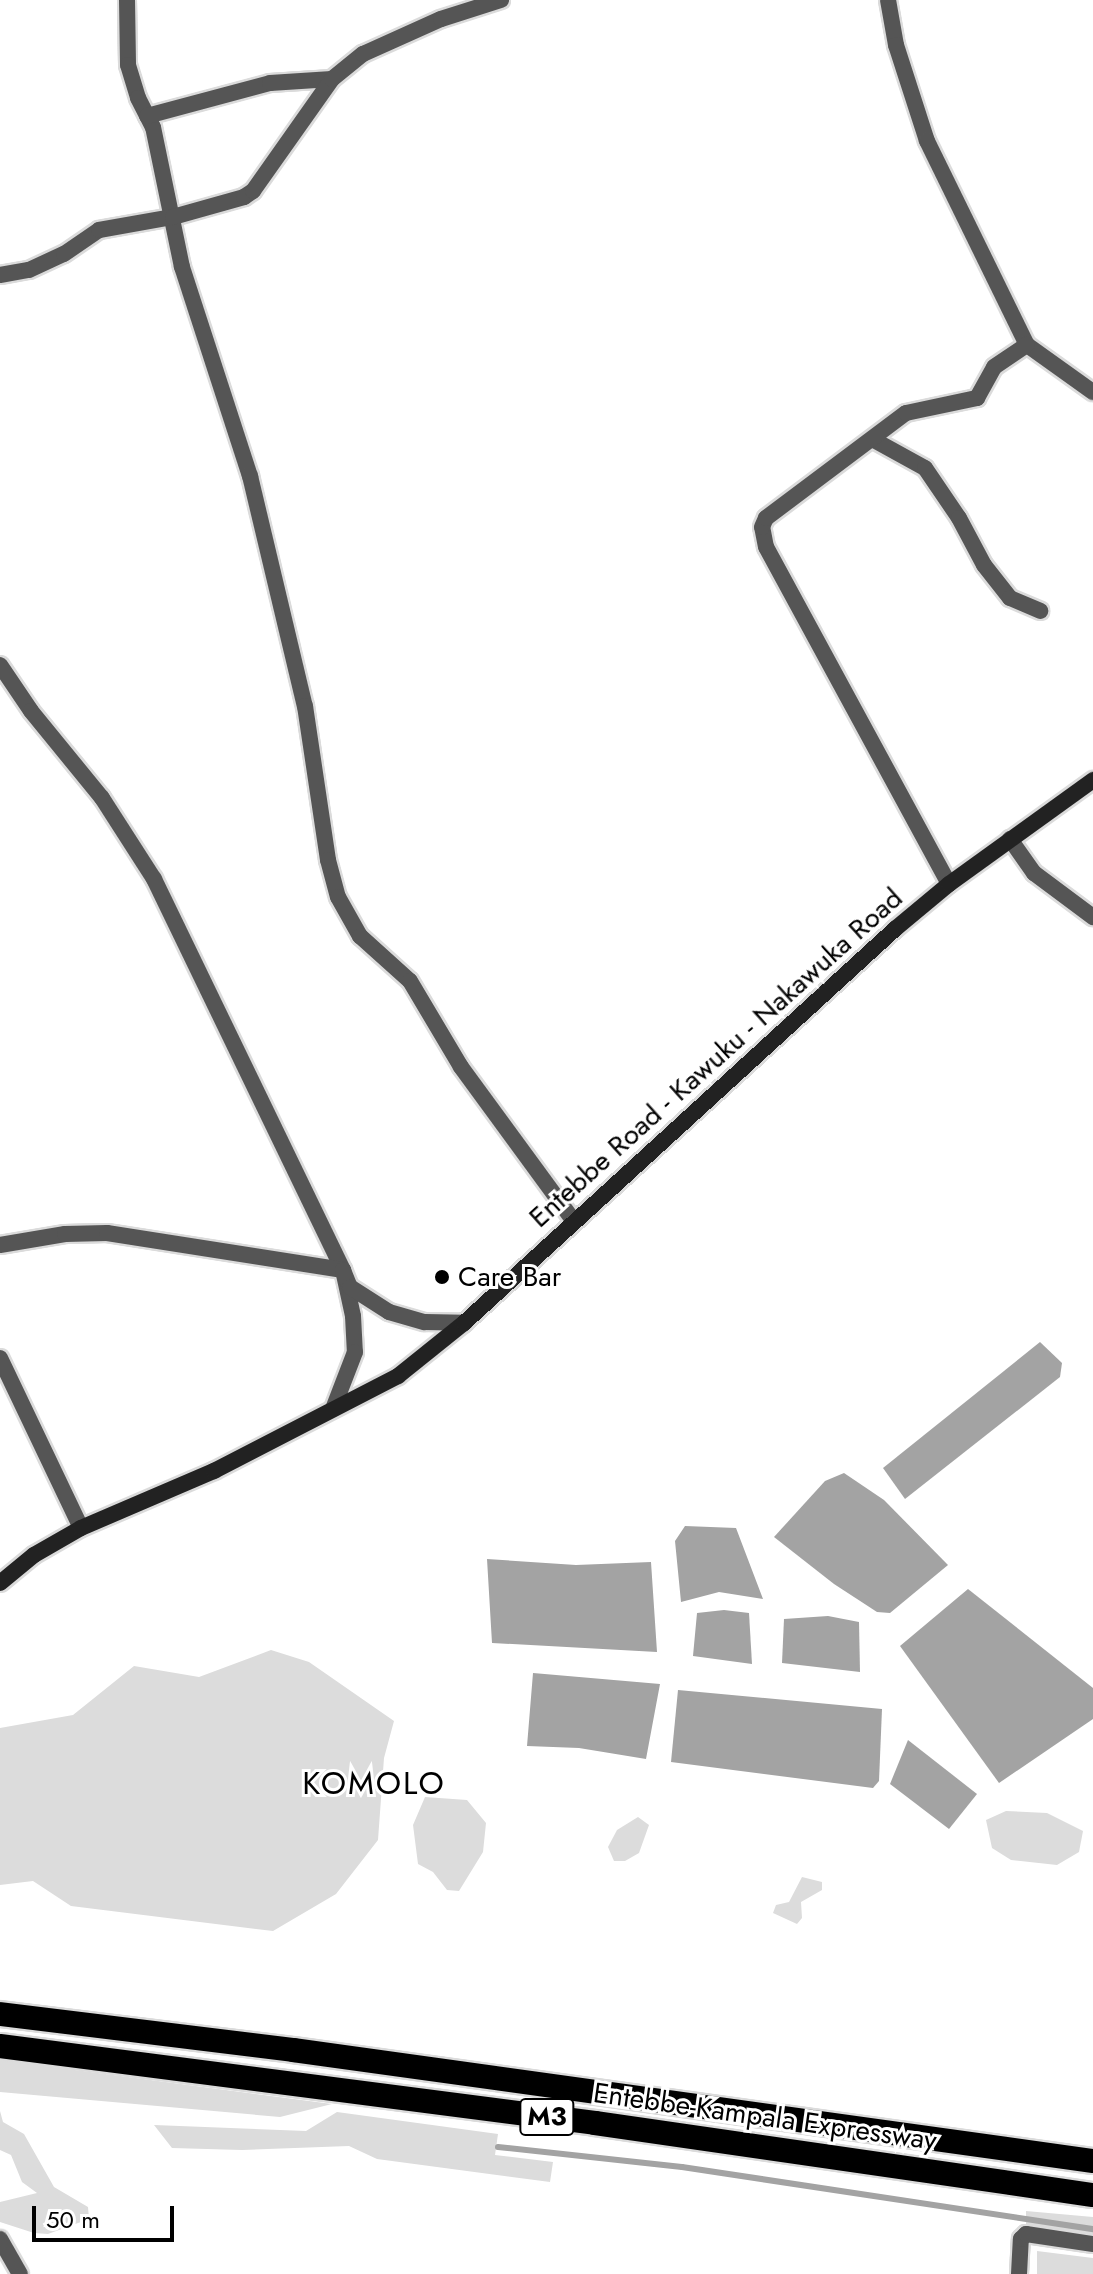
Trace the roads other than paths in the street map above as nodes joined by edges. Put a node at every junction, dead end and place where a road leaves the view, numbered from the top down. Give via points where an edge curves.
1 (127, 0) edge
2 (501, 0) edge
3 (888, 0) edge
4 (332, 79) junction
5 (147, 116) junction
6 (173, 217) junction
7 (0, 275) edge
8 (1027, 345) junction
9 (1093, 392) edge
10 (874, 440) junction
11 (1040, 611) dead end
12 (0, 665) edge
13 (1093, 780) edge
14 (1010, 839) junction
15 (949, 884) junction
16 (1093, 917) edge
17 (573, 1220) junction
18 (0, 1245) edge
19 (343, 1270) junction
20 (464, 1323) junction
21 (0, 1358) edge
22 (333, 1409) junction
23 (81, 1528) junction
24 (0, 1583) edge
25 (0, 2014) edge
26 (0, 2046) edge
27 (1093, 2161) edge
28 (1093, 2195) edge
29 (0, 2239) edge
30 (1093, 2244) edge
31 (20, 2274) edge
32 (1019, 2274) edge

1 - 5 street via 128,65
2 - 4 street via 441,19 363,54
3 - 8 street via 896,45 927,141
4 - 5 street via 270,83
4 - 6 street via 253,191
5 - 6 street
6 - 7 street via 99,230 29,270
6 - 17 street via 182,267 250,476 277,586 305,706 338,897 360,936 410,981 461,1067
8 - 9 street
8 - 10 street via 994,367 977,398 906,413
10 - 11 street via 925,468 1010,598
10 - 15 street via 766,518 762,536
12 - 19 street via 102,798 154,879
13 - 14 main road, Entebbe Road - Kawuku - Nakawuka Road
14 - 15 main road, Entebbe Road - Kawuku - Nakawuka Road
14 - 16 street via 1034,873
15 - 17 main road, Entebbe Road - Kawuku - Nakawuka Road
17 - 20 main road, Entebbe Road - Kawuku - Nakawuka Road
18 - 19 street via 107,1233
19 - 20 street via 350,1287 389,1312 425,1322
19 - 22 street via 355,1352
20 - 22 main road, Entebbe Road - Kawuku - Nakawuka Road via 398,1376
21 - 23 street
22 - 23 main road, Entebbe Road - Kawuku - Nakawuka Road via 214,1471
23 - 24 main road, Entebbe Road - Kawuku - Nakawuka Road via 34,1555
25 - 27 highway, Entebbe-Kampala Expressway / M3
26 - 28 highway, Entebbe-Kampala Expressway / M3 via 595,2123
29 - 31 street
30 - 32 street via 1026,2234 1021,2239

